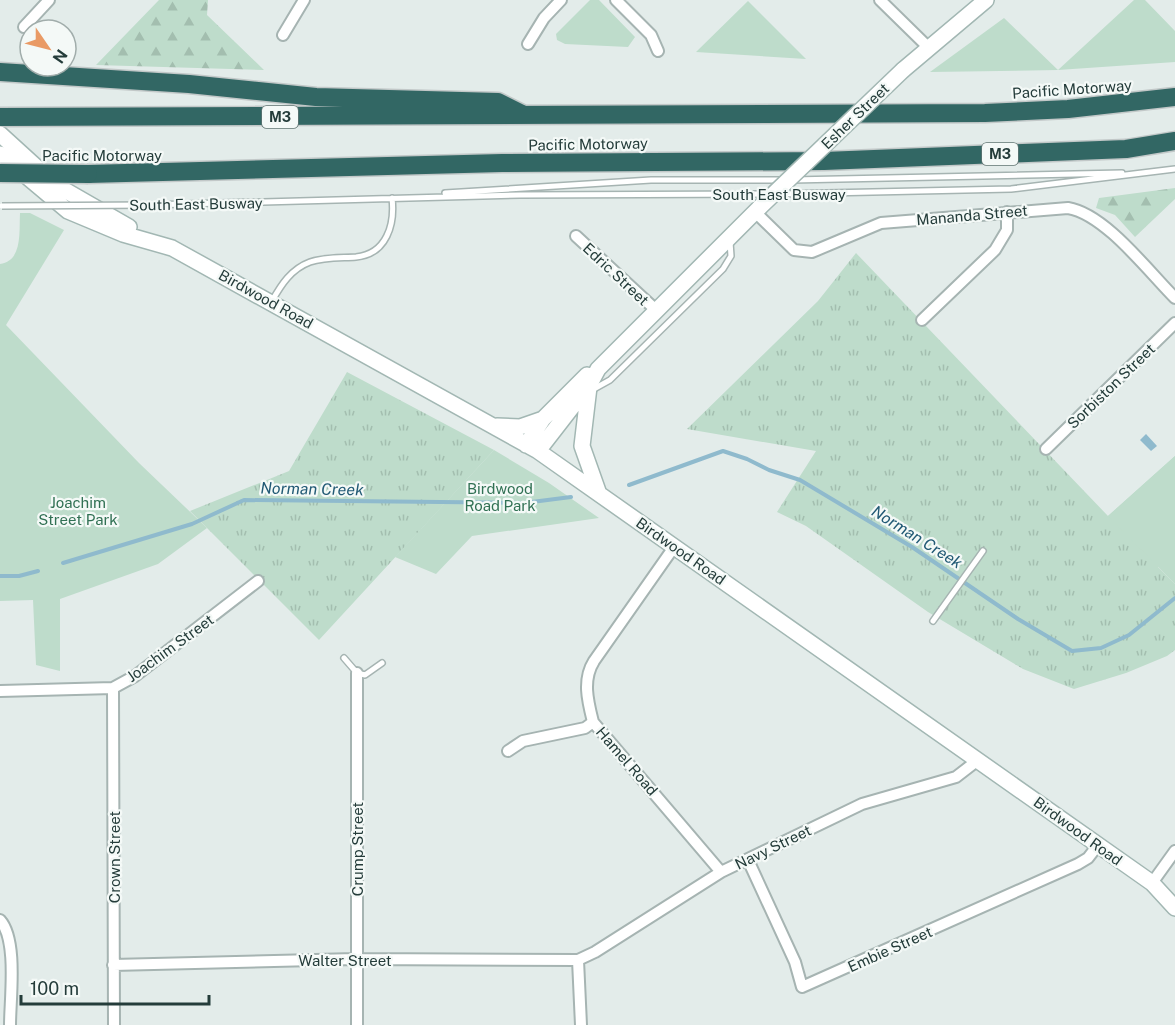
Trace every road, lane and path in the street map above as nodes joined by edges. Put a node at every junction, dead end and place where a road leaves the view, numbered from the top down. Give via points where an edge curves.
1 (50, 0) edge
2 (304, 0) edge
3 (561, 0) edge
4 (616, 0) edge
5 (880, 0) edge
6 (986, 0) edge
7 (33, 18) edge
8 (283, 35) dead end
9 (528, 44) dead end
10 (929, 48) junction
11 (657, 51) dead end
12 (0, 72) edge
13 (1175, 97) edge
14 (526, 116) junction
15 (0, 117) edge
16 (0, 134) edge
17 (1175, 141) edge
18 (0, 154) edge
19 (1175, 170) edge
20 (1165, 171) junction
21 (0, 173) edge
22 (392, 198) junction
23 (1, 206) edge
24 (758, 210) junction
25 (1007, 212) junction
26 (576, 236) dead end
27 (729, 237) junction
28 (156, 242) junction
29 (1175, 298) edge
30 (272, 302) junction
31 (657, 311) junction
32 (922, 320) dead end
33 (1175, 323) edge
34 (598, 369) junction
35 (589, 387) junction
36 (543, 420) junction
37 (491, 424) junction
38 (532, 448) junction
39 (1046, 449) dead end
40 (599, 494) junction
41 (674, 547) junction
42 (983, 551) dead end
43 (258, 581) dead end
44 (933, 621) dead end
45 (344, 658) dead end
46 (382, 663) dead end
47 (357, 673) junction
48 (113, 688) junction
49 (0, 691) edge
50 (593, 722) junction
51 (508, 751) dead end
52 (978, 760) junction
53 (1098, 845) junction
54 (1175, 851) edge
55 (748, 860) junction
56 (721, 872) junction
57 (1152, 884) junction
58 (1175, 908) edge
59 (0, 920) edge
60 (356, 959) junction
61 (578, 960) junction
62 (113, 965) junction
63 (10, 1025) edge
64 (114, 1025) edge
65 (357, 1025) edge
66 (581, 1025) edge

1 - 7 street
2 - 8 street
3 - 9 street
4 - 11 street via 651,35
5 - 10 street
6 - 10 main road, Esher Street
10 - 24 main road, Esher Street, bridge
12 - 14 highway via 316,96 498,102
13 - 14 highway, Pacific Motorway / M3 via 985,113
14 - 15 highway, Pacific Motorway / M3
16 - 28 main road, Birdwood Road via 56,185
17 - 21 highway, Pacific Motorway / M3, bridge via 1126,149 824,161
18 - 28 main road, Birdwood Road via 68,211 123,234
19 - 20 lane, South East Busway
20 - 22 lane, South East Busway via 922,179 651,180
20 - 22 lane, South East Busway via 1011,189 877,194
22 - 23 lane, South East Busway, bridge
22 - 30 lane via 391,231 375,250 359,257 331,258 304,265 283,282
24 - 25 street, Mananda Street via 794,250 812,252 881,223
24 - 27 main road, Esher Street
25 - 29 street, Mananda Street via 1082,210 1099,220
25 - 32 street via 1007,230 995,250
26 - 31 street, Edric Street
27 - 31 main road, Esher Street
27 - 35 lane, Esher Street via 731,256 723,269 610,380 599,388
28 - 30 main road, Birdwood Road
30 - 37 main road, Birdwood Road
31 - 34 main road, Esher Street
33 - 39 street, Sorbiston Street
34 - 35 main road, Esher Street
34 - 36 main road, Esher Street via 582,378
35 - 38 main road, Esher Street
35 - 40 main road via 581,438 583,456
36 - 37 main road via 520,427
36 - 38 main road, Esher Street
37 - 38 main road, Birdwood Road
38 - 40 main road, Birdwood Road
40 - 41 main road, Birdwood Road
41 - 50 street, Hamel Road via 589,669 587,690
41 - 52 main road, Birdwood Road
42 - 44 lane
43 - 48 street, Joachim Street via 135,676
45 - 47 lane
46 - 47 lane via 365,675
47 - 60 street, Crump Street
48 - 49 street, Joachim Street
48 - 62 street, Crown Street
50 - 51 street via 585,728 523,741
50 - 56 street, Hamel Road
52 - 53 main road, Birdwood Road
52 - 55 street, Navy Street via 956,777 862,804
53 - 55 street, Embie Street via 1078,864 802,987 795,962
53 - 57 main road, Birdwood Road
54 - 57 street
55 - 56 street, Navy Street
56 - 61 street, Navy Street
57 - 58 main road, Birdwood Road
59 - 63 street via 10,951
60 - 61 street, Walter Street
60 - 62 street, Walter Street
60 - 65 street, Crump Street
61 - 66 street
62 - 64 street, Crown Street

